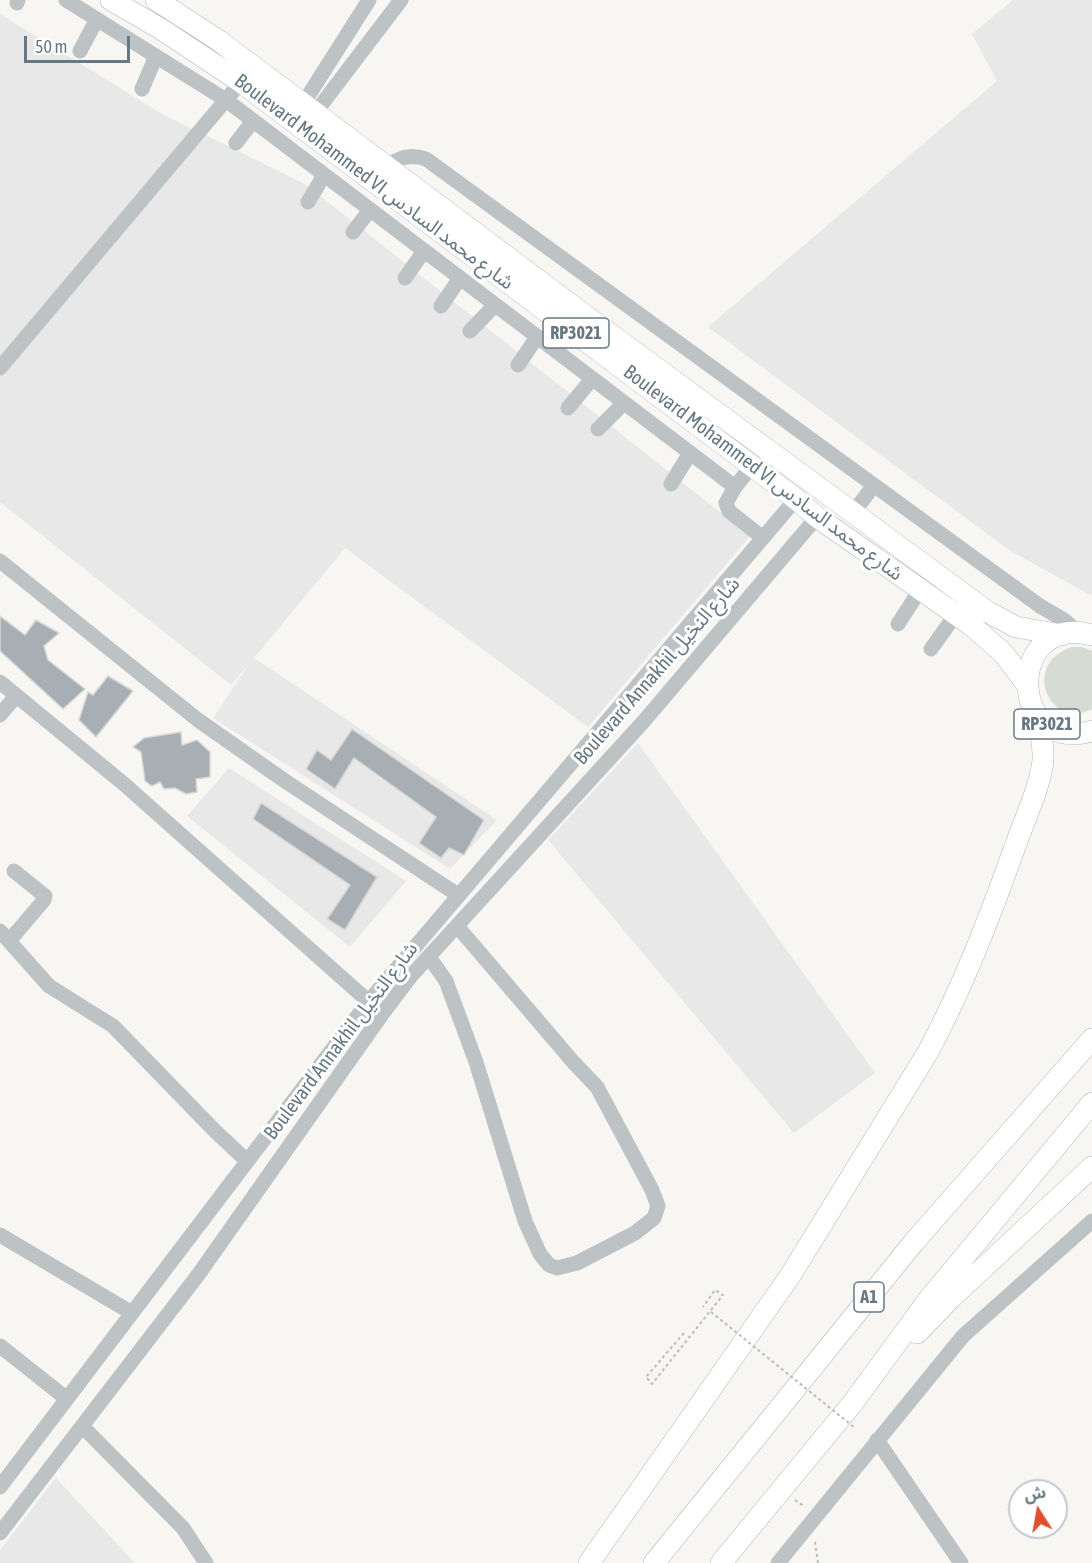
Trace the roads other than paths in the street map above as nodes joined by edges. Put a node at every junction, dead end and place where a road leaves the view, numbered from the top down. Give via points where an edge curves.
1 (66, 0) edge
2 (111, 0) edge
3 (156, 0) edge
4 (369, 0) edge
5 (401, 0) edge
6 (97, 19) junction
7 (80, 51) dead end
8 (156, 56) junction
9 (241, 82) junction
10 (142, 89) dead end
11 (226, 100) junction
12 (309, 108) junction
13 (253, 121) junction
14 (236, 143) dead end
15 (386, 166) junction
16 (324, 175) junction
17 (308, 202) dead end
18 (370, 210) junction
19 (353, 232) dead end
20 (424, 251) junction
21 (405, 278) dead end
22 (459, 278) junction
23 (495, 305) junction
24 (441, 306) dead end
25 (470, 331) dead end
26 (537, 337) junction
27 (518, 365) dead end
28 (0, 368) edge
29 (592, 379) junction
30 (624, 403) junction
31 (568, 408) dead end
32 (598, 429) dead end
33 (690, 453) junction
34 (752, 466) junction
35 (671, 484) dead end
36 (874, 485) junction
37 (735, 487) junction
38 (796, 499) junction
39 (853, 513) junction
40 (817, 517) junction
41 (763, 538) junction
42 (0, 561) edge
43 (920, 590) junction
44 (956, 614) junction
45 (898, 624) dead end
46 (1078, 634) edge
47 (931, 649) dead end
48 (0, 682) edge
49 (1026, 683) junction
50 (16, 696) junction
51 (0, 715) edge
52 (1038, 716) junction
53 (1092, 731) edge
54 (14, 871) dead end
55 (459, 895) junction
56 (457, 926) junction
57 (5, 936) edge
58 (429, 957) junction
59 (369, 1001) junction
60 (383, 1013) junction
61 (1092, 1039) edge
62 (1092, 1103) edge
63 (247, 1161) junction
64 (1092, 1167) edge
65 (1092, 1221) edge
66 (0, 1235) edge
67 (132, 1313) junction
68 (0, 1346) edge
69 (67, 1399) junction
70 (852, 1404) junction
71 (82, 1426) junction
72 (877, 1440) junction
73 (0, 1487) edge
74 (0, 1533) edge
75 (206, 1563) edge
76 (589, 1563) edge
77 (654, 1563) edge
78 (721, 1563) edge
79 (778, 1563) edge
80 (961, 1563) edge

1 - 6 street
2 - 9 highway, Boulevard Mohammed VI شارع محمد السادس / RP3021
3 - 12 highway, Boulevard Mohammed VI شارع محمد السادس / RP3021
4 - 12 street
5 - 12 street
6 - 7 street
6 - 8 street
8 - 10 street
8 - 11 street
9 - 11 street
9 - 34 highway, Boulevard Mohammed VI شارع محمد السادس / RP3021
11 - 13 street
11 - 28 street
12 - 15 highway, Boulevard Mohammed VI شارع محمد السادس / RP3021
13 - 14 street
13 - 16 street
15 - 36 street via 405,156 426,159
15 - 39 highway, Boulevard Mohammed VI شارع محمد السادس / RP3021
16 - 17 street
16 - 18 street
18 - 19 street
18 - 20 street
20 - 21 street
20 - 22 street
22 - 23 street
22 - 24 street
23 - 25 street
23 - 26 street
26 - 27 street
26 - 29 street
29 - 30 street
29 - 31 street
30 - 32 street
30 - 33 street
33 - 35 street
33 - 37 street
34 - 37 street
34 - 38 highway, Boulevard Mohammed VI شارع محمد السادس / RP3021
36 - 39 street
36 - 46 street via 1064,620
37 - 41 street via 726,503 729,511
38 - 40 highway, Boulevard Mohammed VI شارع محمد السادس / RP3021
38 - 41 street, Boulevard Annakhil شارع النخيل
39 - 46 highway, Boulevard Mohammed VI شارع محمد السادس / RP3021 via 1005,623 1026,630
40 - 43 highway, Boulevard Mohammed VI شارع محمد السادس / RP3021
40 - 56 street, Boulevard Annakhil شارع النخيل via 644,721
41 - 55 street, Boulevard Annakhil شارع النخيل
42 - 55 street via 198,720 294,788
43 - 44 highway, Boulevard Mohammed VI شارع محمد السادس / RP3021
43 - 45 street
44 - 47 street
44 - 49 highway, Boulevard Mohammed VI شارع محمد السادس / RP3021 via 1003,653
46 - 49 highway, RP3021 via 1045,644 1036,653
48 - 50 street
49 - 52 highway, RP3021 via 1030,704
50 - 51 street
50 - 59 street via 124,784
52 - 53 highway, RP3021 via 1063,732
52 - 76 highway via 1043,755 1038,781 992,911 943,1024 790,1275
54 - 57 street via 45,896
55 - 59 street, Boulevard Annakhil شارع النخيل
56 - 58 street, Boulevard Annakhil شارع النخيل
56 - 58 street via 597,1087 652,1190 658,1206 654,1218 635,1233 577,1263 557,1268 549,1265 525,1221 476,1062 446,981
57 - 63 street via 49,986 114,1026
58 - 60 street, Boulevard Annakhil شارع النخيل
59 - 60 street
59 - 63 street, Boulevard Annakhil شارع النخيل
60 - 71 street, Boulevard Annakhil شارع النخيل via 198,1275
61 - 77 highway, A1 via 914,1242
62 - 70 highway, A1 via 929,1299
63 - 67 street, Boulevard Annakhil شارع النخيل
64 - 70 highway via 951,1298
65 - 72 street via 963,1336
66 - 67 street
67 - 69 street, Boulevard Annakhil شارع النخيل
68 - 69 street
69 - 73 street, Boulevard Annakhil شارع النخيل
70 - 78 highway, A1
71 - 74 street, Boulevard Annakhil شارع النخيل
71 - 75 street via 183,1528
72 - 79 street
72 - 80 street

